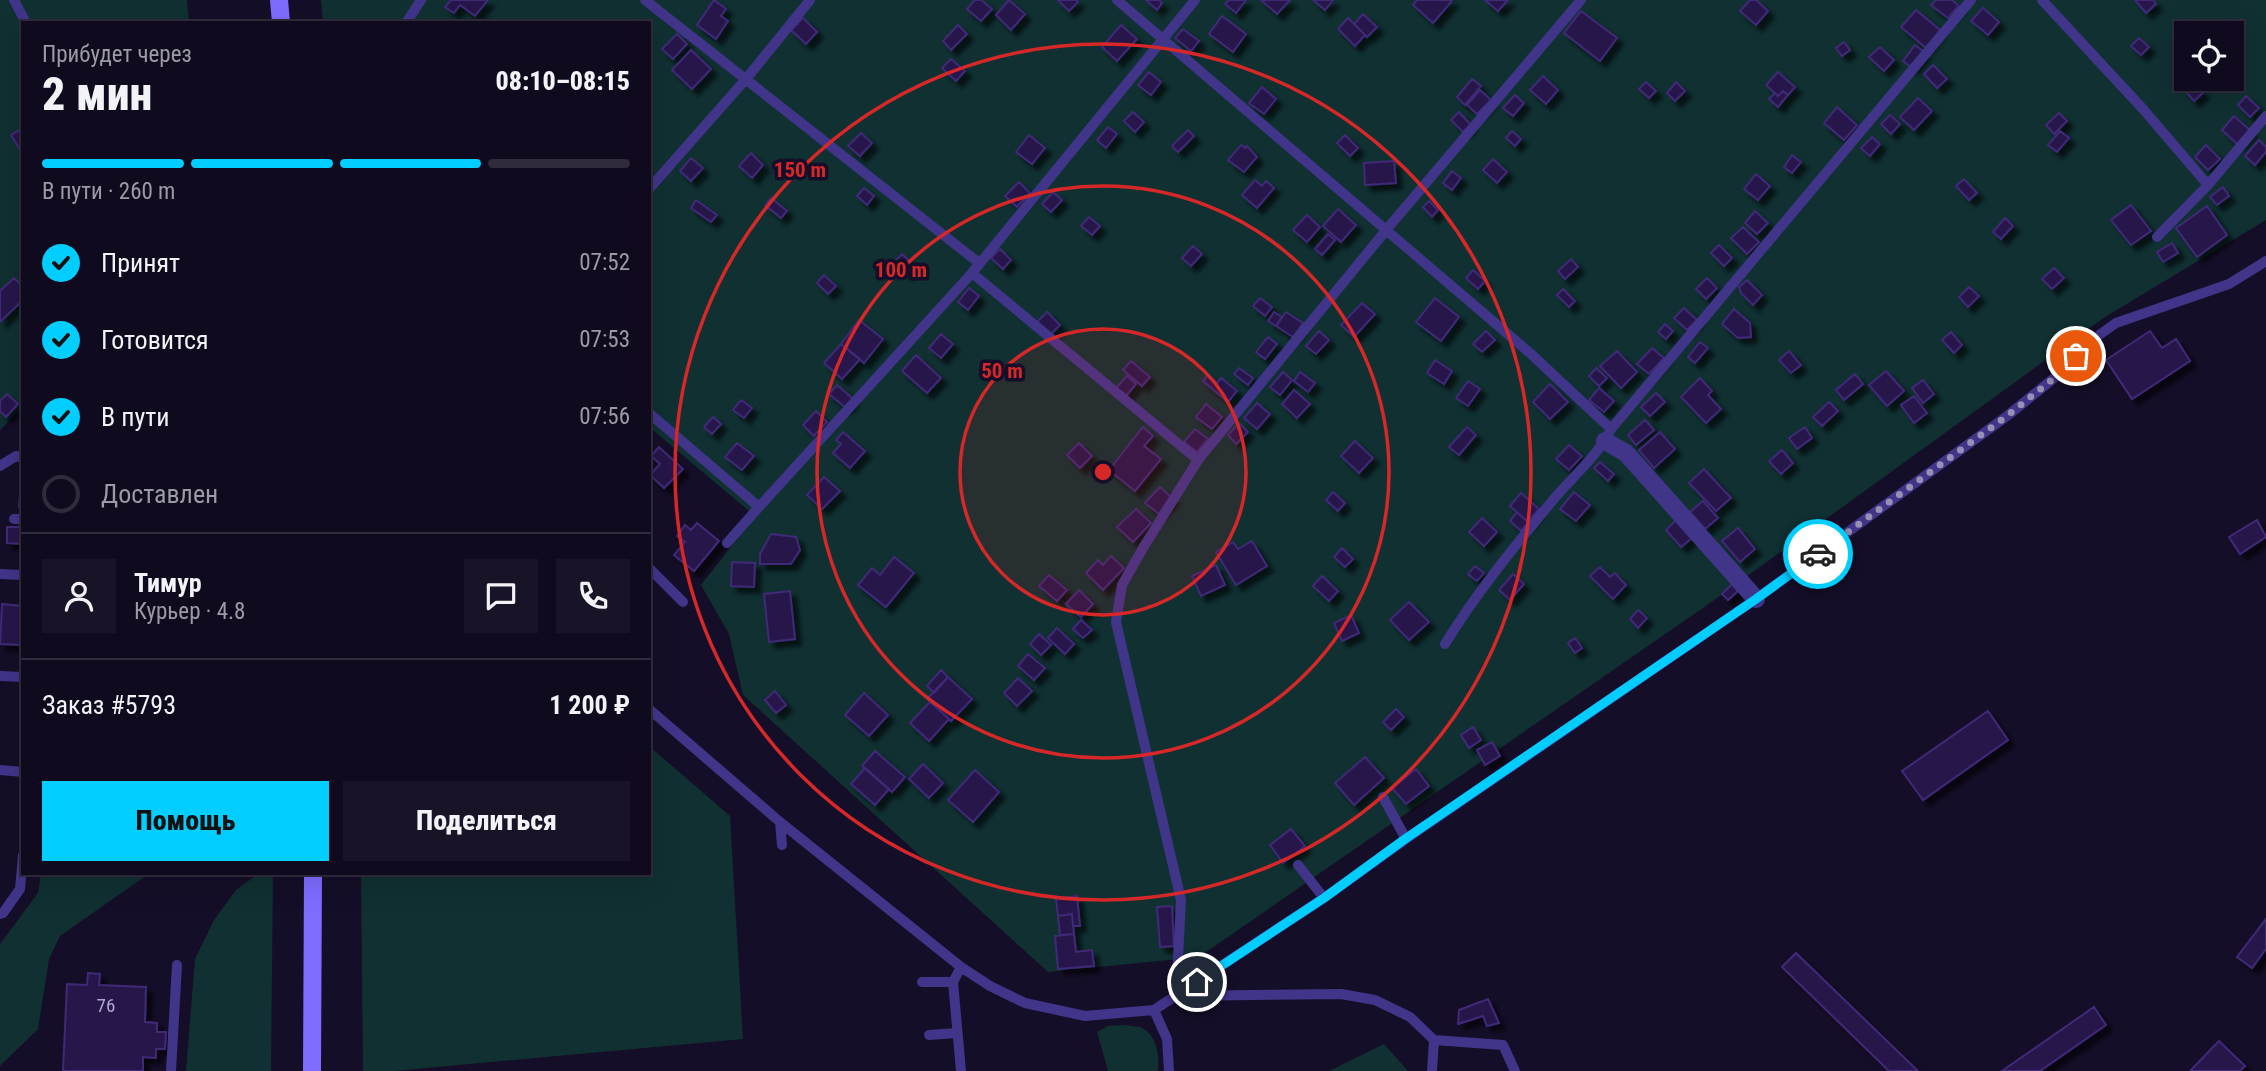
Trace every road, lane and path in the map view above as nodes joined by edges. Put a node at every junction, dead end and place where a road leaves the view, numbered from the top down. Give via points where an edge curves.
1 (14, 0) edge
2 (279, 0) edge
3 (421, 0) edge
4 (645, 0) edge
5 (810, 0) edge
6 (1117, 0) edge
7 (1195, 0) edge
8 (1971, 0) edge
9 (2042, 0) edge
10 (1578, 1) edge
11 (25, 21) edge
12 (281, 21) edge
13 (407, 21) edge
14 (1164, 39) junction
15 (746, 79) junction
16 (2266, 116) edge
17 (2208, 185) junction
18 (651, 187) edge
19 (1387, 229) junction
20 (2157, 237) dead end
21 (2266, 261) edge
22 (979, 263) junction
23 (972, 273) junction
24 (651, 415) edge
25 (1608, 435) junction
26 (21, 457) edge
27 (1198, 460) junction
28 (1, 463) edge
29 (759, 507) junction
30 (727, 543) dead end
31 (651, 570) edge
32 (0, 574) edge
33 (21, 575) edge
34 (1756, 599) junction
35 (683, 602) dead end
36 (1445, 644) dead end
37 (0, 676) edge
38 (21, 677) edge
39 (651, 711) edge
40 (0, 770) edge
41 (21, 772) edge
42 (1383, 797) dead end
43 (780, 822) junction
44 (1405, 839) junction
45 (782, 845) dead end
46 (1298, 865) dead end
47 (21, 875) edge
48 (313, 875) edge
49 (1324, 898) junction
50 (0, 914) edge
51 (177, 965) dead end
52 (961, 967) junction
53 (922, 982) dead end
54 (953, 982) junction
55 (1176, 996) junction
56 (1154, 1010) junction
57 (956, 1033) junction
58 (929, 1035) dead end
59 (1167, 1039) junction
60 (1179, 1041) dead end
61 (1434, 1041) junction
62 (958, 1052) junction
63 (972, 1054) dead end
64 (171, 1071) edge
65 (312, 1071) edge
66 (961, 1071) edge
67 (1169, 1071) edge
68 (1432, 1071) edge
69 (1515, 1071) edge

1 - 11 lane
2 - 12 main road
3 - 13 lane
4 - 15 lane
5 - 15 lane
6 - 14 lane
7 - 14 lane
8 - 25 lane
9 - 17 lane
10 - 19 lane
14 - 19 lane
14 - 22 lane
15 - 18 lane
15 - 22 lane
16 - 17 lane
17 - 20 lane
19 - 25 lane via 1530,353
19 - 27 lane
21 - 34 lane via 2229,284 2116,323 2007,416
22 - 23 lane
23 - 27 lane
23 - 29 lane
24 - 29 lane
25 - 34 street
25 - 36 lane via 1465,611
26 - 28 lane
27 - 55 lane via 1122,585 1116,622 1181,900
29 - 30 lane
31 - 35 lane
32 - 33 lane
34 - 44 lane
37 - 38 lane
39 - 43 lane
40 - 41 lane
42 - 44 lane
43 - 45 lane
43 - 52 lane
44 - 49 lane
46 - 49 lane
47 - 50 lane via 20,890
48 - 65 main road
49 - 55 lane
51 - 64 lane
52 - 54 lane
52 - 56 lane via 1025,1003 1073,1014
53 - 54 lane
54 - 57 lane
55 - 56 lane
55 - 61 lane via 1340,994 1375,1000 1410,1017
56 - 59 lane
57 - 58 lane
57 - 62 lane
59 - 60 lane
59 - 67 lane
61 - 68 lane
61 - 69 lane via 1503,1045
62 - 63 lane
62 - 66 lane

